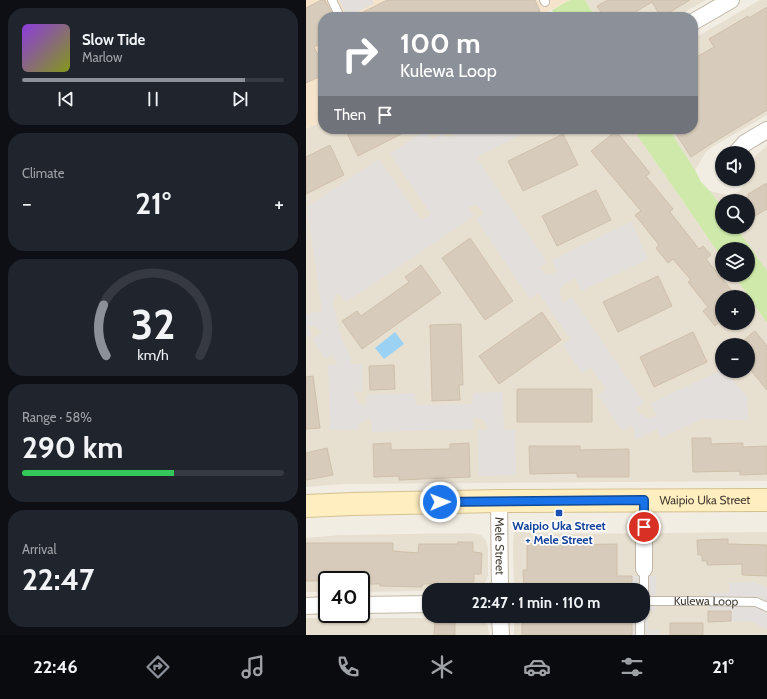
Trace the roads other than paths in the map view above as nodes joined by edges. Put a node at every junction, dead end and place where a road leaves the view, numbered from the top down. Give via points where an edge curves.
1 (332, 0) edge
2 (731, 0) edge
3 (338, 12) edge
4 (698, 19) edge
5 (767, 130) edge
6 (742, 146) edge
7 (644, 500) junction
8 (767, 500) edge
9 (499, 501) junction
10 (306, 506) edge
11 (644, 569) joint
12 (500, 583) edge
13 (644, 583) edge
14 (650, 603) edge
15 (422, 604) edge
16 (318, 605) edge
17 (370, 605) edge
18 (306, 606) edge
19 (767, 607) edge
20 (500, 623) edge
21 (640, 623) edge
22 (501, 635) edge
23 (640, 635) edge

1 - 3 lane
2 - 4 street
5 - 6 street
7 - 8 street, Waipio Uka Street
7 - 9 street, Waipio Uka Street
7 - 11 street, Kulewa Loop
9 - 10 street, Waipio Uka Street
9 - 12 street, Mele Street
11 - 13 lane, Kulewa Loop
14 - 19 lane, Kulewa Loop via 756,602
15 - 17 street
16 - 18 street
20 - 22 street
21 - 23 lane

